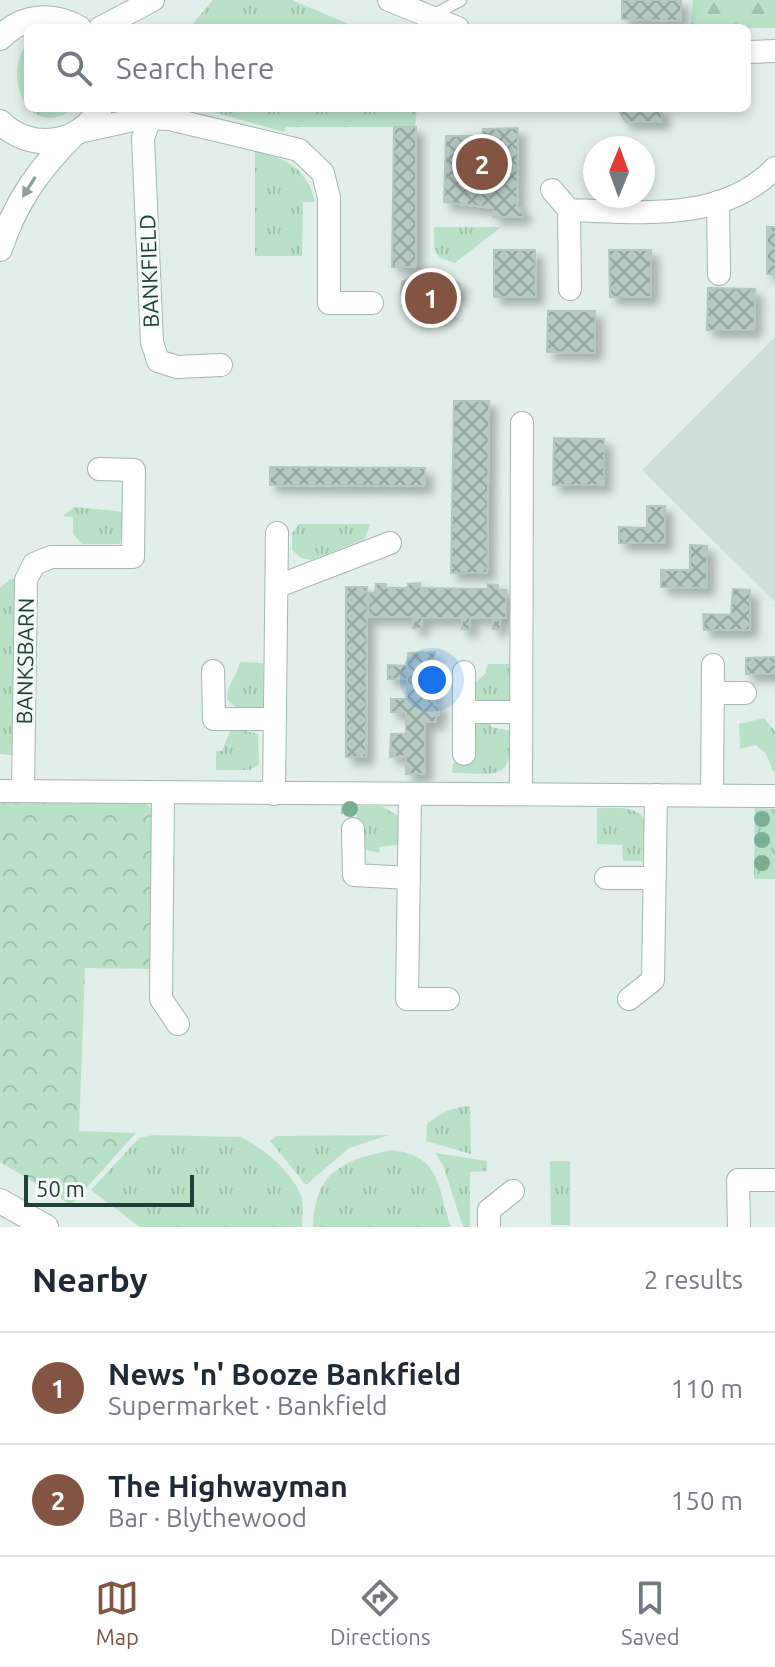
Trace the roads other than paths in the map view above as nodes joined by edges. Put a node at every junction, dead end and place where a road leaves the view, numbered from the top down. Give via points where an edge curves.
1 (68, 0) edge
2 (389, 0) edge
3 (461, 0) edge
4 (139, 13) edge
5 (430, 17) junction
6 (69, 24) edge
7 (79, 24) edge
8 (110, 24) edge
9 (448, 24) edge
10 (0, 38) edge
11 (775, 51) edge
12 (751, 52) edge
13 (96, 112) edge
14 (141, 115) edge
15 (1, 127) edge
16 (76, 134) junction
17 (775, 168) edge
18 (552, 190) dead end
19 (718, 202) junction
20 (569, 210) junction
21 (0, 249) edge
22 (719, 274) dead end
23 (570, 289) dead end
24 (372, 303) dead end
25 (221, 365) dead end
26 (522, 423) dead end
27 (99, 469) dead end
28 (277, 533) dead end
29 (390, 543) dead end
30 (278, 586) junction
31 (713, 665) dead end
32 (213, 671) dead end
33 (464, 672) dead end
34 (714, 693) junction
35 (745, 693) dead end
36 (464, 712) junction
37 (521, 712) junction
38 (275, 719) junction
39 (464, 754) dead end
40 (11, 791) edge
41 (163, 793) junction
42 (521, 793) junction
43 (274, 794) junction
44 (410, 795) junction
45 (656, 795) junction
46 (712, 795) junction
47 (775, 796) edge
48 (353, 829) dead end
49 (409, 878) junction
50 (606, 878) dead end
51 (654, 878) junction
52 (448, 999) dead end
53 (629, 999) dead end
54 (178, 1024) dead end
55 (775, 1180) edge
56 (513, 1191) dead end
57 (0, 1201) edge
58 (46, 1227) edge
59 (489, 1227) edge
60 (739, 1227) edge

1 - 7 street
2 - 5 street
3 - 5 lane
4 - 8 street
5 - 9 street
6 - 10 street via 33,19
11 - 12 street
13 - 16 street
14 - 16 street
14 - 24 street via 190,121 299,150 323,173 329,198 329,303
14 - 25 street, BANKFIELD via 152,342 158,361 177,367
15 - 16 street via 38,142
16 -> 21 street via 41,166 10,218
17 - 19 street
18 - 20 street
19 - 20 street via 677,213
19 - 22 street
20 - 23 street
26 - 37 street
27 - 40 street, BANKSBARN via 134,470 133,557 51,557 34,564 26,580
28 - 30 street
29 - 30 street
30 - 38 street
31 - 34 street
32 - 38 street via 214,719
33 - 36 street
34 - 35 street
34 - 46 street
36 - 37 street
36 - 39 street
37 - 42 street
38 - 43 street
40 - 41 street, BANKSBARN
41 - 43 street, BANKSBARN
41 - 54 street via 161,999
42 - 44 street, BANKSBARN
42 - 45 street, BANKSBARN
43 - 44 street, BANKSBARN
44 - 49 street
45 - 46 street, BANKSBARN
45 - 51 street
46 - 47 street, BANKSBARN
48 - 49 street via 354,875
49 - 52 street via 407,999
50 - 51 street
51 - 53 street via 653,980
55 - 60 street via 738,1180
56 - 59 street via 489,1210
57 - 58 street

